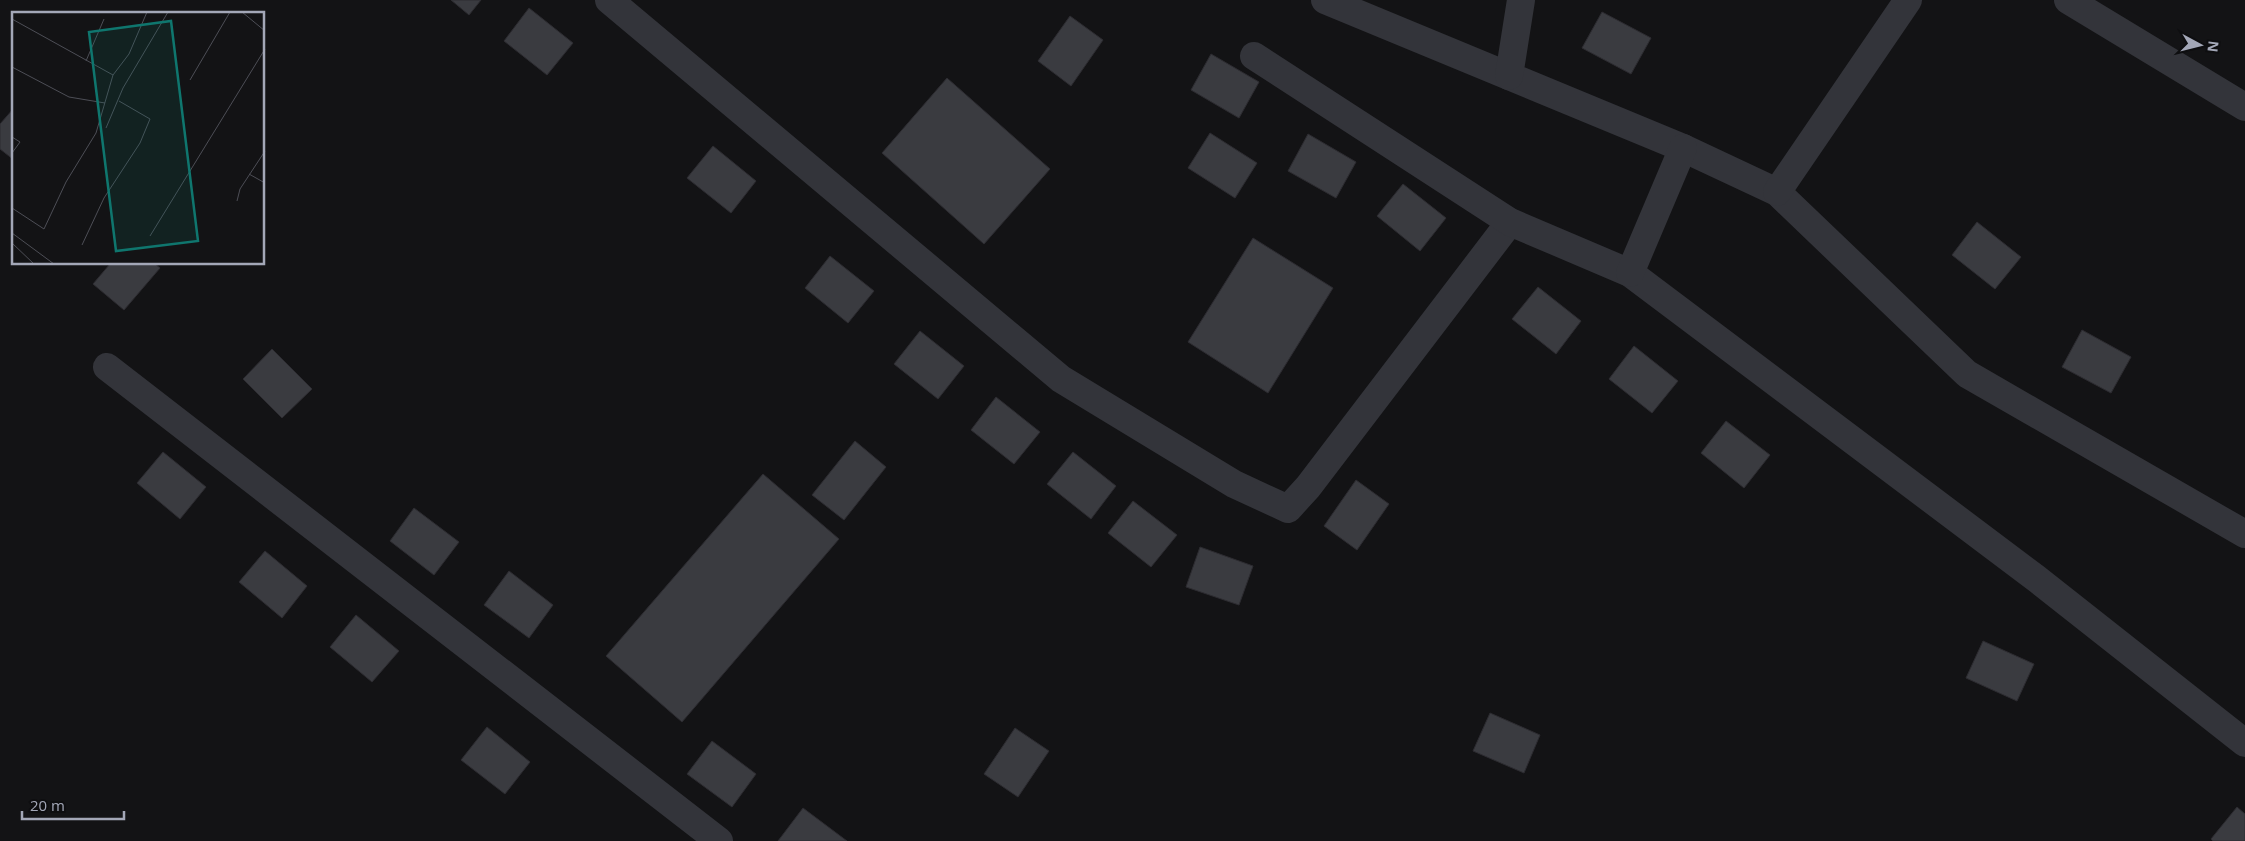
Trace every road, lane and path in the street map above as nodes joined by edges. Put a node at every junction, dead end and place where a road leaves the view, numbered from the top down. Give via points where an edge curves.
1 (609, 0) edge
2 (1325, 0) edge
3 (1521, 0) edge
4 (1908, 0) edge
5 (2068, 0) edge
6 (1254, 56) dead end
7 (1509, 76) junction
8 (2245, 107) edge
9 (1682, 148) junction
10 (1777, 192) junction
11 (1510, 222) junction
12 (1630, 273) junction
13 (107, 367) dead end
14 (2245, 534) edge
15 (2245, 743) edge
16 (719, 841) edge

1 - 11 street via 1061,379 1234,484 1288,509
2 - 7 street
3 - 7 street
4 - 10 street
5 - 8 street
6 - 11 street
7 - 9 street
9 - 10 street
9 - 12 street
10 - 14 street via 1967,374
11 - 12 street
12 - 15 street via 2037,579
13 - 16 street

